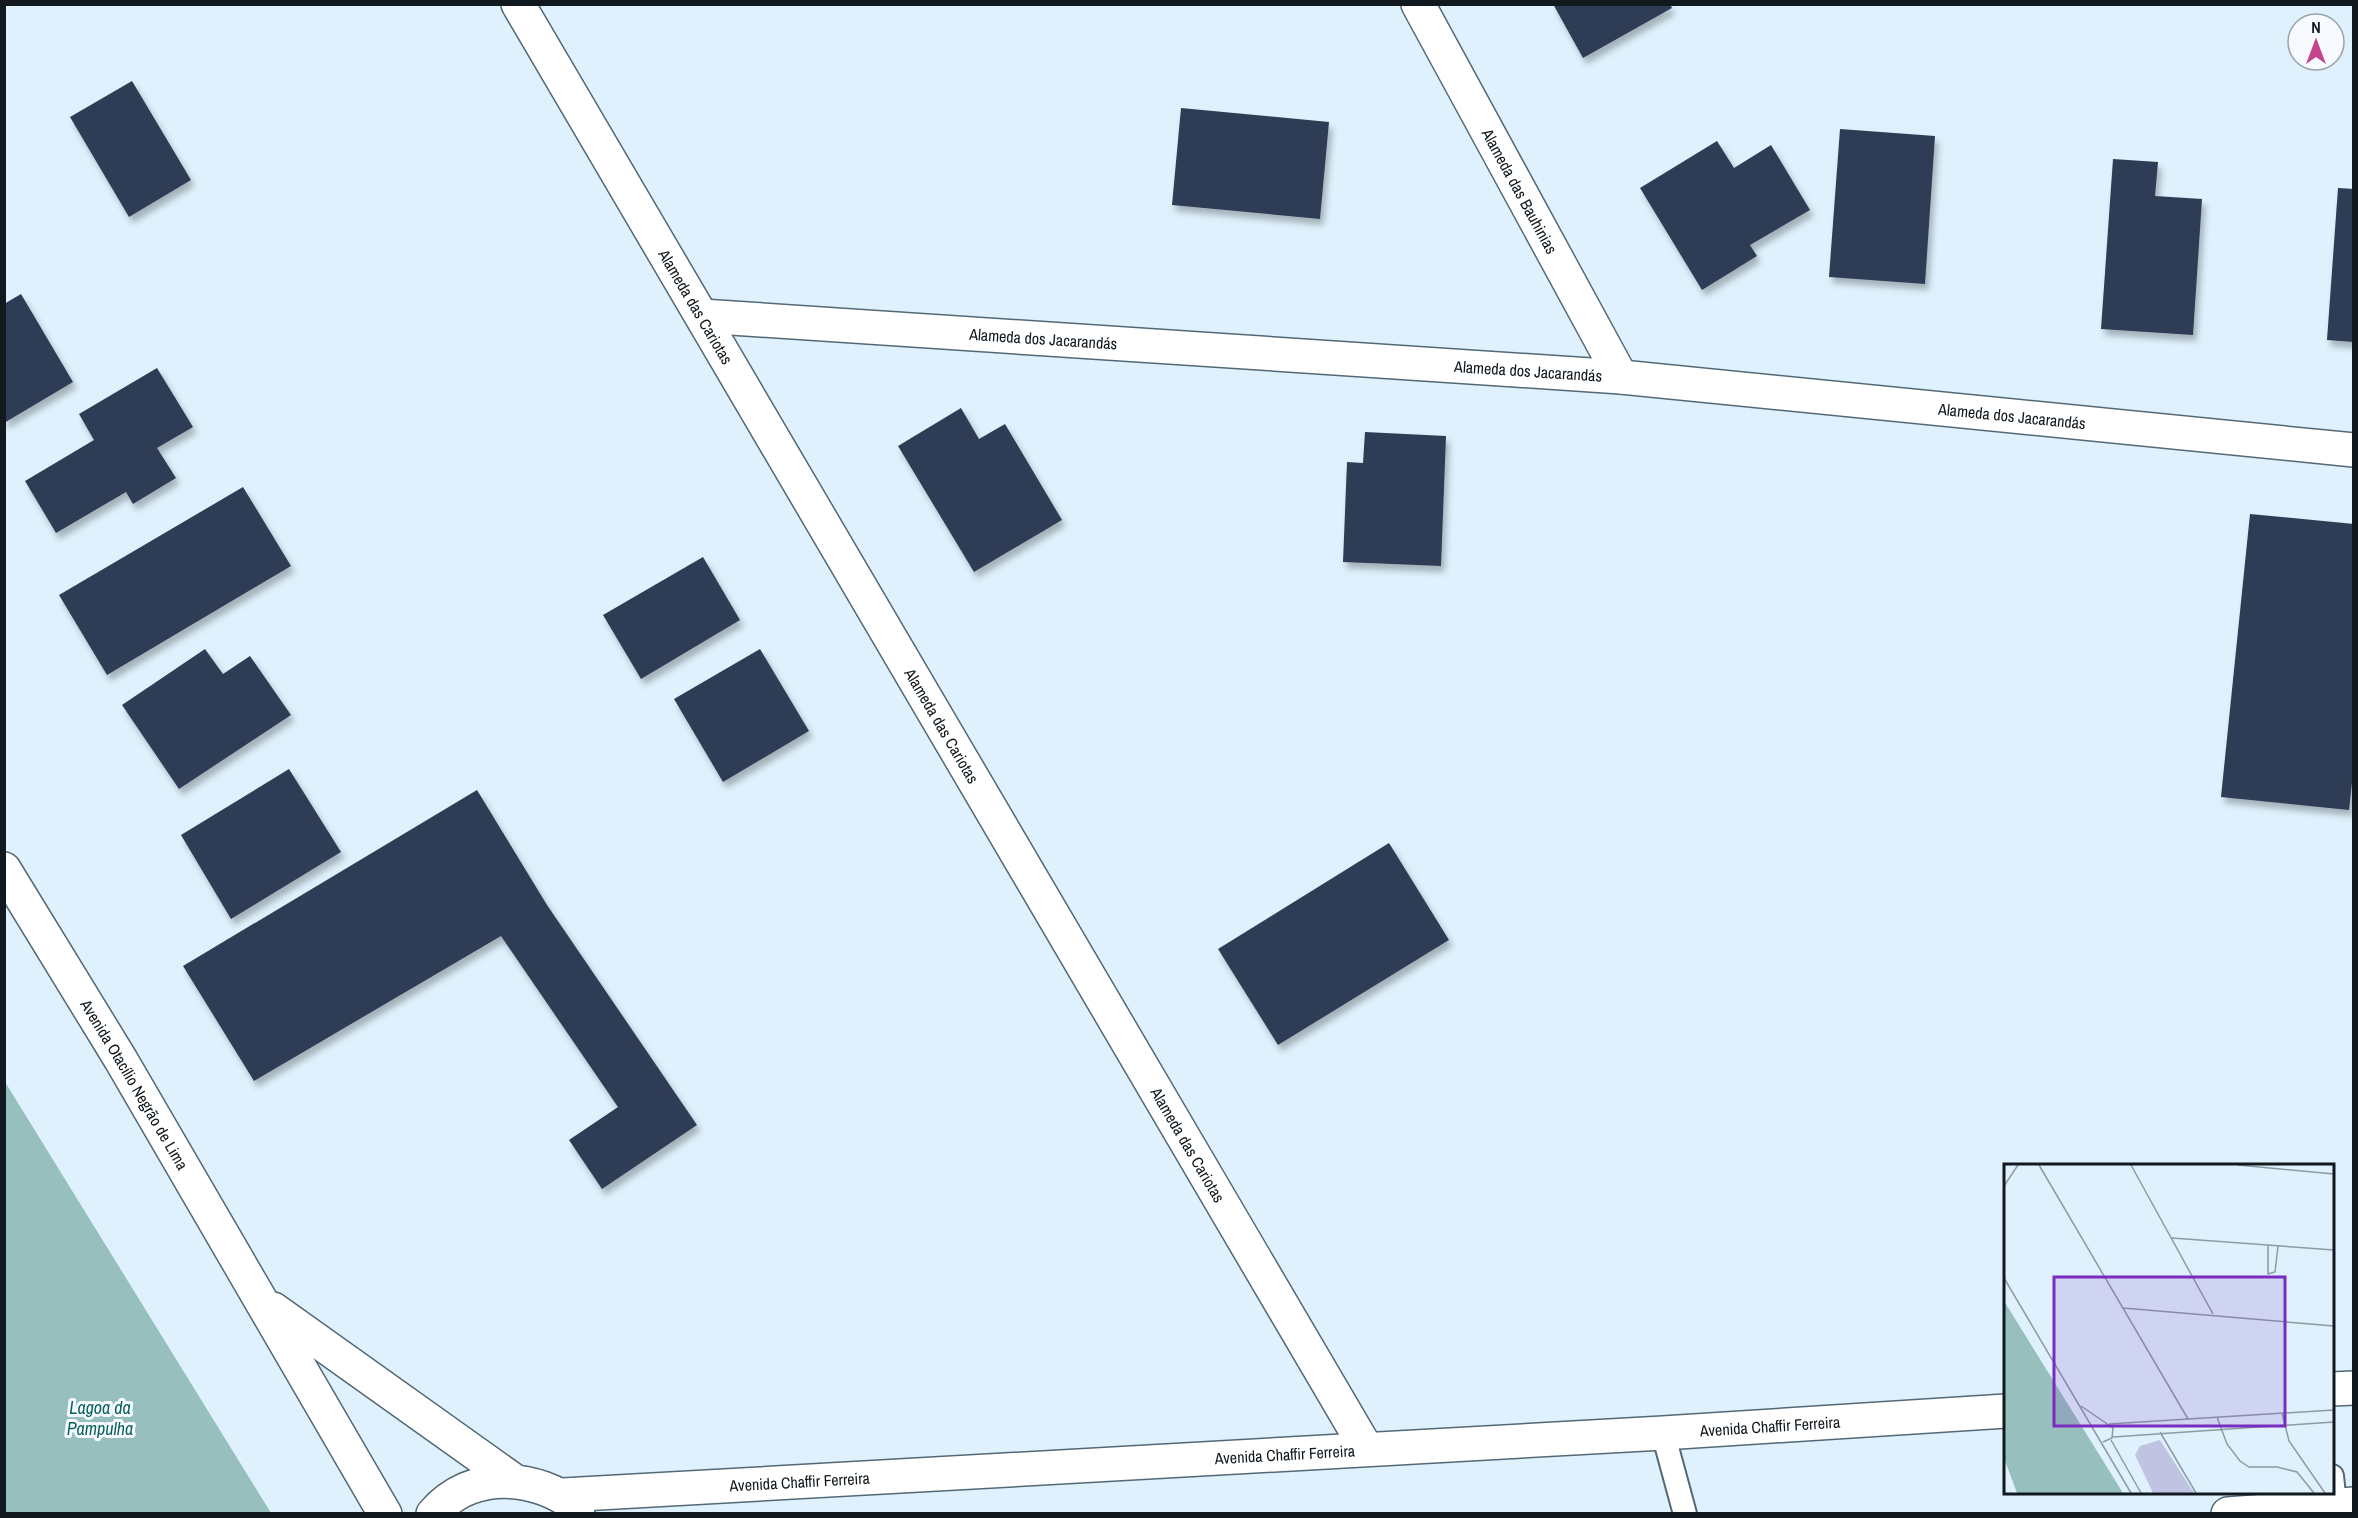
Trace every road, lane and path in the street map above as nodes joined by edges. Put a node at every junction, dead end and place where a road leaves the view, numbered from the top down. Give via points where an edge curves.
1 (518, 4) edge
2 (1418, 4) edge
3 (702, 316) junction
4 (1622, 377) junction
5 (2354, 450) edge
6 (4, 869) edge
7 (263, 1302) junction
8 (2354, 1388) edge
9 (2334, 1389) edge
10 (2004, 1411) edge
11 (1663, 1433) junction
12 (1366, 1448) junction
13 (513, 1480) junction
14 (2339, 1500) edge
15 (573, 1504) edge
16 (385, 1514) edge
17 (433, 1514) edge
18 (1685, 1514) edge
19 (2228, 1514) edge

1 - 3 street, Alameda das Cariotas
2 - 4 street, Alameda das Bauhinias
3 - 4 street, Alameda dos Jacarandás
3 - 12 street, Alameda das Cariotas
4 - 5 street, Alameda dos Jacarandás
6 - 7 street, Avenida Otacílio Negrão de Lima
7 - 13 street, Avenida Otacílio Negrão de Lima
7 - 16 street, Avenida Otacílio Negrão de Lima
8 - 9 street
10 - 11 street, Avenida Chaffir Ferreira
11 - 12 street, Avenida Chaffir Ferreira
11 - 18 lane
12 - 15 street, Avenida Chaffir Ferreira
13 - 15 street via 539,1485
13 - 17 street via 486,1483 460,1492
14 - 19 street

